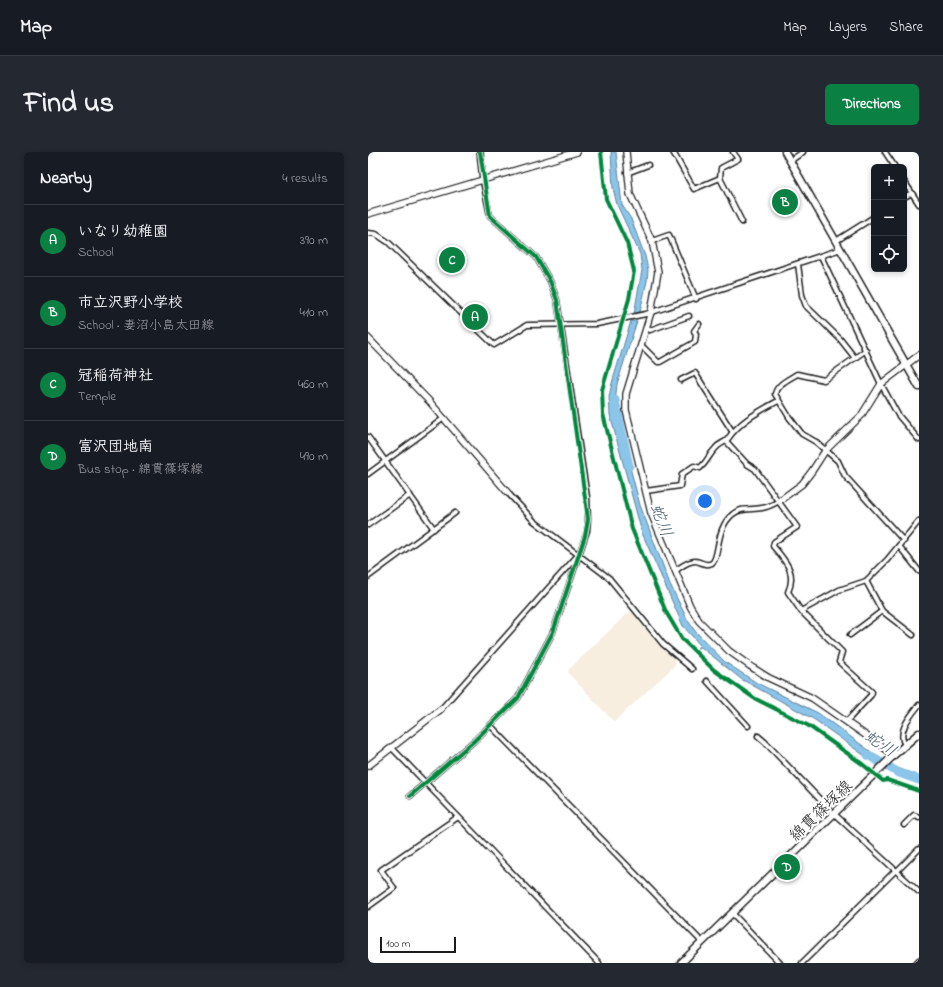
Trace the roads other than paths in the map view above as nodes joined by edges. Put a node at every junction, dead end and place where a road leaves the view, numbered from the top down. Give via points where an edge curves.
1 (480, 152) edge
2 (577, 152) edge
3 (626, 152) edge
4 (673, 152) edge
5 (733, 152) edge
6 (785, 152) edge
7 (803, 152) edge
8 (885, 152) edge
9 (790, 161) junction
10 (893, 164) edge
11 (648, 165) dead end
12 (627, 173) junction
13 (720, 178) junction
14 (483, 181) junction
15 (907, 186) edge
16 (912, 193) junction
17 (907, 196) edge
18 (919, 204) edge
19 (368, 214) edge
20 (871, 219) edge
21 (742, 222) dead end
22 (368, 233) edge
23 (652, 241) junction
24 (836, 241) junction
25 (841, 249) junction
26 (822, 256) junction
27 (798, 264) junction
28 (696, 299) junction
29 (649, 313) junction
30 (688, 316) dead end
31 (560, 324) junction
32 (699, 324) dead end
33 (646, 328) junction
34 (368, 338) edge
35 (640, 348) junction
36 (866, 350) junction
37 (919, 355) edge
38 (855, 358) junction
39 (906, 364) junction
40 (681, 380) dead end
41 (881, 384) junction
42 (919, 388) edge
43 (778, 401) junction
44 (444, 418) junction
45 (732, 431) junction
46 (368, 437) edge
47 (919, 440) edge
48 (726, 441) junction
49 (825, 451) junction
50 (386, 461) junction
51 (368, 474) edge
52 (646, 491) junction
53 (508, 494) joint
54 (410, 495) junction
55 (779, 501) junction
56 (455, 513) dead end
57 (919, 521) edge
58 (368, 525) edge
59 (434, 528) junction
60 (904, 541) junction
61 (899, 546) junction
62 (578, 554) junction
63 (676, 570) junction
64 (919, 571) edge
65 (368, 577) edge
66 (866, 581) junction
67 (801, 611) junction
68 (882, 611) junction
69 (850, 635) dead end
70 (913, 635) dead end
71 (692, 669) dead end
72 (707, 681) dead end
73 (919, 705) edge
74 (441, 708) joint
75 (846, 722) junction
76 (491, 726) junction
77 (748, 726) dead end
78 (919, 733) edge
79 (758, 736) dead end
80 (905, 745) junction
81 (392, 748) junction
82 (893, 757) junction
83 (368, 766) edge
84 (426, 783) junction
85 (410, 796) dead end
86 (835, 814) junction
87 (458, 817) junction
88 (919, 817) edge
89 (904, 825) dead end
90 (919, 849) edge
91 (896, 871) junction
92 (919, 892) edge
93 (368, 907) edge
94 (732, 913) junction
95 (702, 942) junction
96 (919, 960) edge
97 (600, 963) edge
98 (681, 963) edge
99 (780, 963) edge
100 (802, 963) edge
101 (916, 963) edge

1 - 14 street
2 - 14 street
3 - 12 street
4 - 13 street via 694,189
5 - 13 street via 738,159 721,168
6 - 9 main road
7 - 9 street
8 - 10 street
9 - 24 main road
11 - 12 street
12 - 23 street via 631,198
13 - 21 street
14 - 19 street
14 - 31 street via 490,216 530,250 550,281 557,300
15 - 16 street
16 - 17 street
16 - 18 street
20 - 24 street
22 - 31 street via 376,234 388,242 494,345 527,325
23 - 28 street via 669,235
23 - 29 street via 658,272
24 - 25 main road
25 - 26 street
25 - 39 main road
26 - 27 street
26 - 36 street
27 - 28 street
27 - 38 street via 806,306
28 - 29 street
29 - 31 street via 597,324
29 - 33 street
30 - 33 street via 650,330
31 - 62 street via 587,497 587,531
32 - 35 street via 694,331 695,342 660,362 648,351
33 - 35 street
34 - 44 street
35 - 52 street via 625,404
36 - 38 street
36 - 41 street
37 - 39 street
38 - 43 street via 824,380 797,374 776,390
39 - 41 street
39 - 42 main road
40 - 45 street via 695,372
41 - 47 street via 898,414
41 - 49 street via 861,416
43 - 45 street via 749,417
43 - 49 street via 802,434
44 - 50 street
44 - 53 street
45 - 48 street
46 - 50 street
48 - 52 street via 715,448 708,461 700,468 694,466 682,474 680,486
48 - 55 street via 755,469
49 - 55 street via 802,484
49 - 60 street via 838,461 845,476
50 - 51 street
50 - 54 street
52 - 63 street via 651,513
53 - 62 street via 534,521
54 - 58 street
54 - 59 street
55 - 63 street via 762,509 740,510 734,513 724,523 719,535 715,560 711,564 705,565 696,561
55 - 67 street via 797,527 774,542 773,546 790,567 792,574 788,592
56 - 59 street
57 - 60 street
59 - 65 street
60 - 61 street
61 - 64 street
61 - 66 street
62 - 71 street via 609,578 663,644
62 - 74 street
62 - 76 street via 553,632 518,698
63 - 75 street via 699,621 729,651 769,678 812,698
66 - 67 street via 839,590
66 - 68 street
67 - 75 street via 842,652 839,662 872,692
68 - 69 street
68 - 70 street
72 - 77 street
73 - 80 street via 903,732 902,740
74 - 81 street
75 - 82 street
76 - 84 street
76 - 95 street
78 - 80 main road, 綿貫篠塚線
79 - 86 street
80 - 82 main road, 綿貫篠塚線
81 - 83 street
81 - 84 street
82 - 86 main road, 綿貫篠塚線
84 - 85 street
84 - 87 street
86 - 91 street
86 - 94 main road, 綿貫篠塚線
87 - 93 street via 381,870 394,888
87 - 97 street
88 - 89 street via 914,815
90 - 91 street
91 - 92 street
91 - 100 street
94 - 95 main road, 綿貫篠塚線
94 - 99 street
95 - 98 main road, 綿貫篠塚線
96 - 101 street

